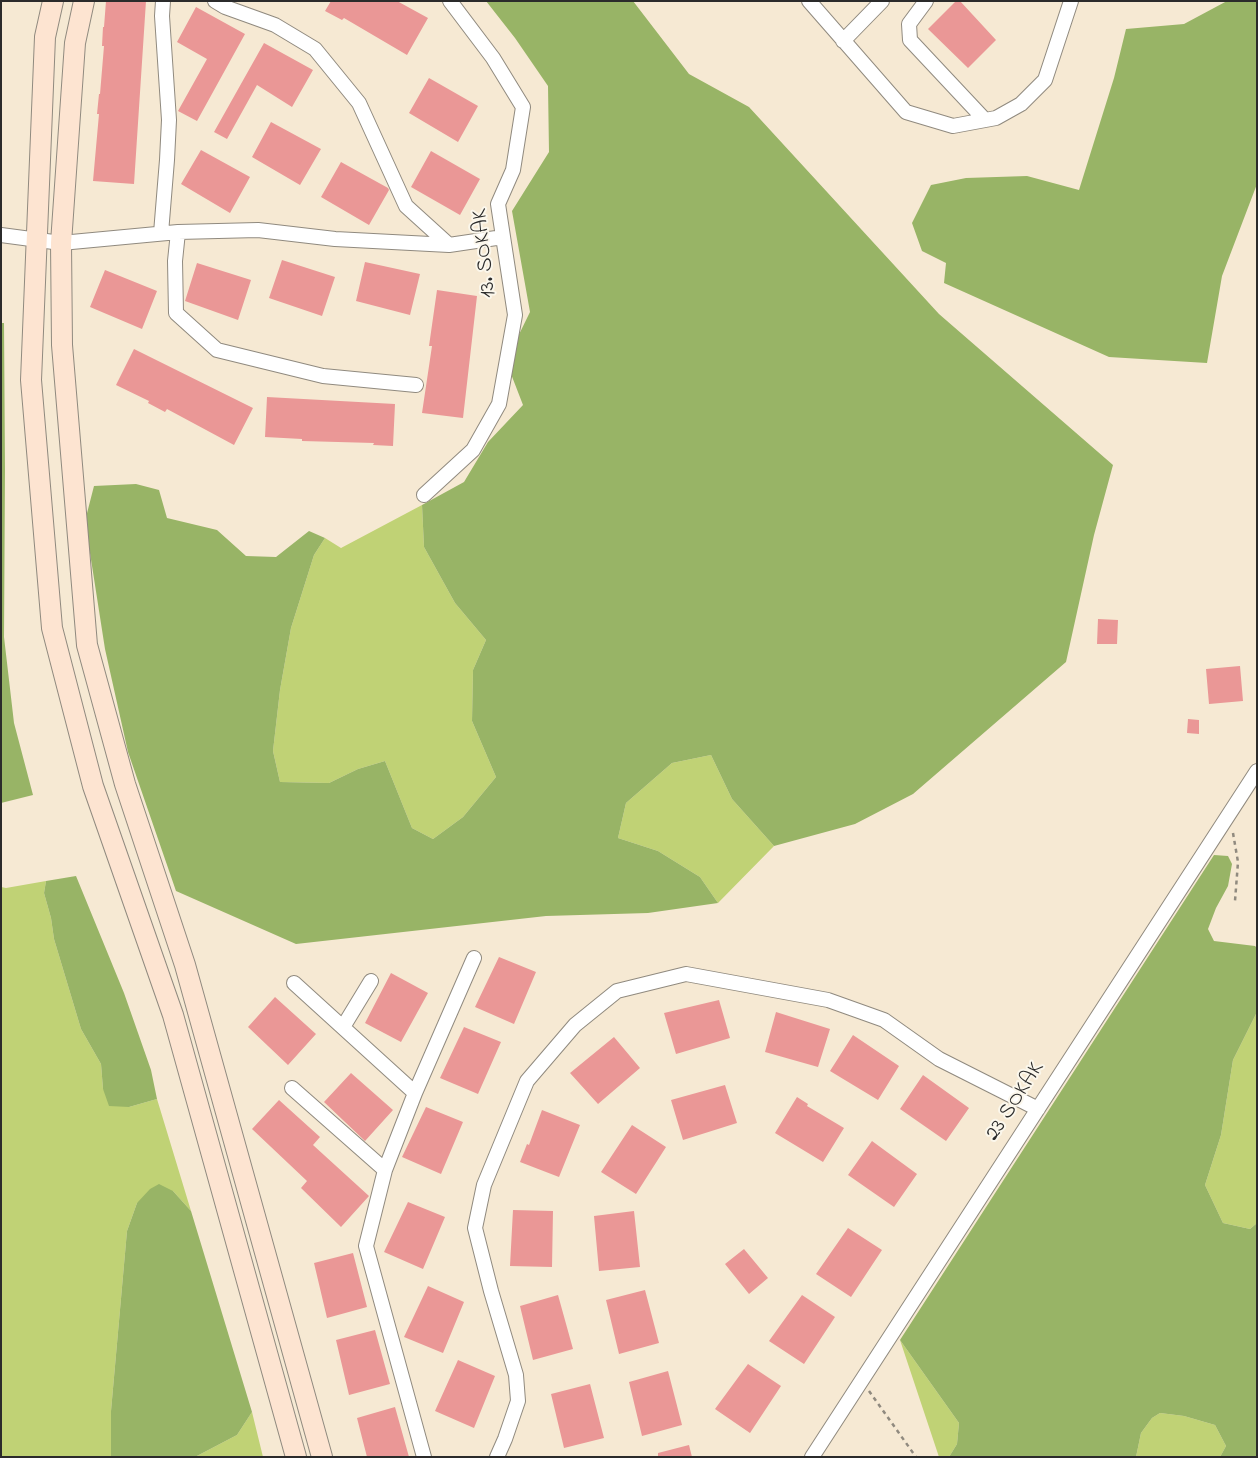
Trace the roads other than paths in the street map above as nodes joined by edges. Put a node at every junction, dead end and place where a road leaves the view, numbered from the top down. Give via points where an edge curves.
1 (53, 1) edge
2 (84, 1) edge
3 (163, 1) edge
4 (216, 1) edge
5 (450, 1) edge
6 (809, 1) edge
7 (882, 1) edge
8 (926, 1) edge
9 (1071, 1) edge
10 (844, 42) junction
11 (985, 120) junction
12 (178, 232) junction
13 (161, 234) junction
14 (1, 235) edge
15 (503, 237) junction
16 (36, 241) junction
17 (60, 243) junction
18 (449, 245) junction
19 (416, 385) dead end
20 (424, 495) dead end
21 (1257, 771) edge
22 (474, 958) dead end
23 (371, 981) dead end
24 (294, 983) dead end
25 (343, 1028) junction
26 (292, 1088) dead end
27 (415, 1093) junction
28 (1038, 1109) junction
29 (384, 1170) junction
30 (296, 1457) edge
31 (322, 1457) edge
32 (424, 1457) edge
33 (496, 1457) edge
34 (812, 1457) edge

1 - 16 street via 45,37
2 - 17 street via 75,43
3 - 13 street via 169,120
4 - 18 street via 275,25 315,49 359,104 406,206
5 - 15 street, 13. SOKAK via 493,58 523,107 513,170 498,204
6 - 10 street
7 - 10 street
8 - 11 street via 909,24 910,40
9 - 11 street via 1045,80 1021,104 996,118
10 - 11 street via 906,112 953,126
12 - 13 street
12 - 18 street via 258,230 335,239
12 - 19 street via 176,313 217,350 323,376
13 - 17 street
14 - 16 street
15 - 18 street
15 - 20 street, 13. SOKAK via 515,315 500,404 473,450
16 - 17 street
16 - 30 street via 31,380 52,628 93,786 173,1015
17 - 31 street via 62,344 87,645 125,784 184,965
21 - 28 street, 23 SOKAK
22 - 27 street
23 - 25 street
24 - 25 street
25 - 27 street
26 - 29 street
27 - 29 street
28 - 33 street via 939,1059 884,1020 828,1000 686,974 618,991 575,1025 527,1081 484,1185 475,1228 516,1376 518,1401 506,1439
28 - 34 street, 23 SOKAK
29 - 32 street via 366,1246

